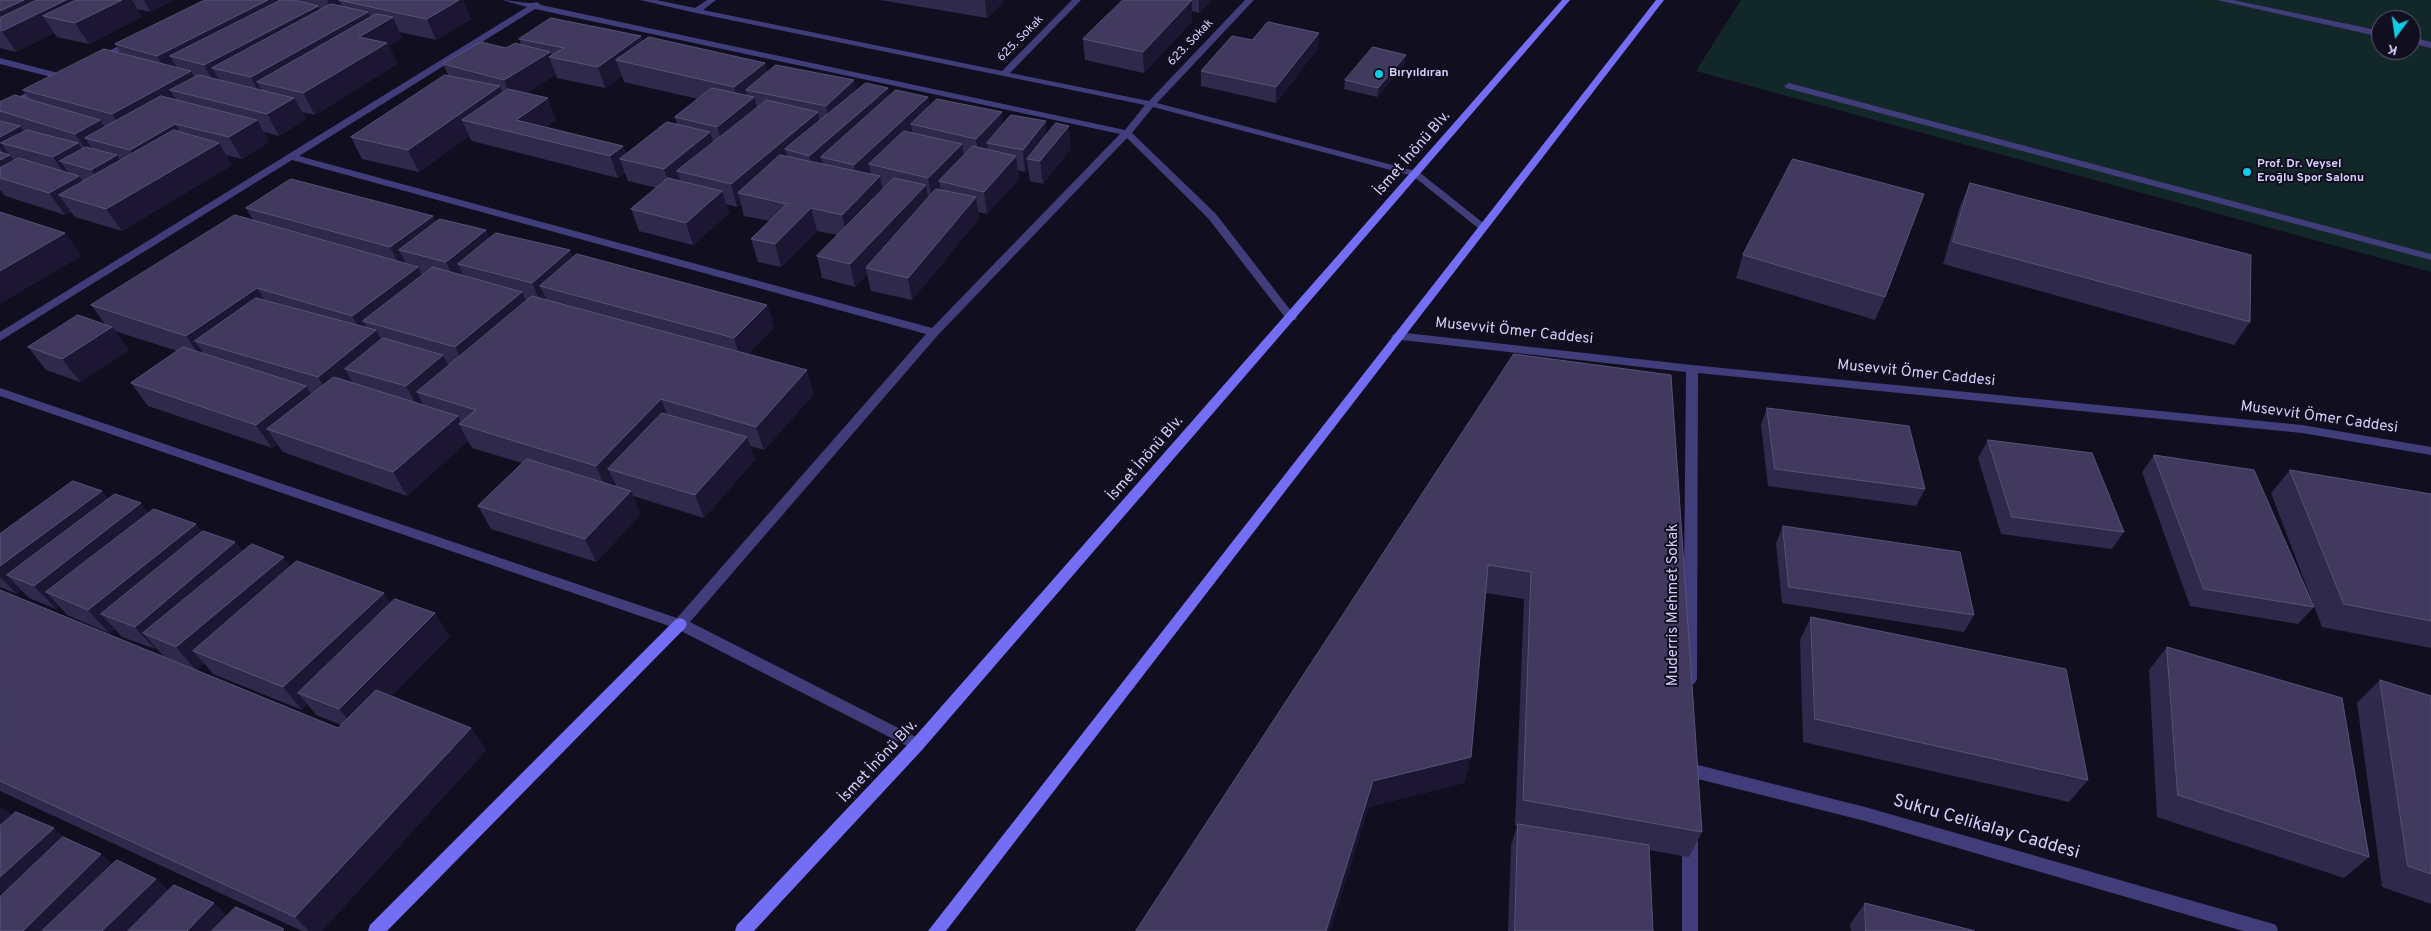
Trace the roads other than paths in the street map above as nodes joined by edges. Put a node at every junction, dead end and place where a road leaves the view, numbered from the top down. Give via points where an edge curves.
1 (506, 0) edge
2 (543, 0) edge
3 (644, 0) edge
4 (712, 0) edge
5 (1077, 0) edge
6 (1250, 0) edge
7 (1566, 0) edge
8 (1660, 0) edge
9 (2221, 0) edge
10 (533, 6) junction
11 (696, 11) junction
12 (2371, 32) edge
13 (142, 36) edge
14 (0, 60) edge
15 (90, 64) edge
16 (72, 73) edge
17 (1004, 74) junction
18 (63, 77) junction
19 (1789, 86) dead end
20 (1151, 104) junction
21 (0, 110) edge
22 (1127, 133) junction
23 (291, 157) junction
24 (1416, 174) junction
25 (1482, 226) junction
26 (2431, 256) edge
27 (1291, 318) junction
28 (934, 332) junction
29 (1397, 336) junction
30 (0, 338) edge
31 (1692, 369) junction
32 (0, 392) edge
33 (2431, 451) edge
34 (680, 624) junction
35 (1690, 692) edge
36 (917, 745) junction
37 (1690, 789) edge
38 (1690, 827) edge
39 (376, 931) edge
40 (743, 931) edge
41 (936, 931) edge
42 (1690, 931) edge
43 (2270, 931) edge

1 - 10 street
2 - 10 street
3 - 11 street
4 - 11 street
5 - 17 street, 625. Sokak
6 - 20 street, 623. Sokak
7 - 24 main road, İsmet İnönü Blv.
8 - 25 main road
9 - 12 street
10 - 22 street
10 - 23 street
11 - 17 street
13 - 15 street
14 - 18 street
16 - 18 street
17 - 20 street
18 - 21 street
19 - 26 street
20 - 22 street, 623. Sokak
20 - 24 street
22 - 27 street via 1212,216
22 - 28 street, 623. Sokak
23 - 28 street
23 - 30 street
24 - 25 street
24 - 27 main road, İsmet İnönü Blv.
25 - 29 main road
27 - 36 main road, İsmet İnönü Blv.
28 - 34 street, 623. Sokak
29 - 31 street, Musevvit Ömer Caddesi
29 - 41 main road
31 - 33 street, Musevvit Ömer Caddesi via 2302,429
31 - 35 street, Muderris Mehmet Sokak
32 - 34 street
34 - 36 street
34 - 39 main road
36 - 40 main road, İsmet İnönü Blv.
37 - 43 street, Sukru Celikalay Caddesi via 1690,765
38 - 42 street

